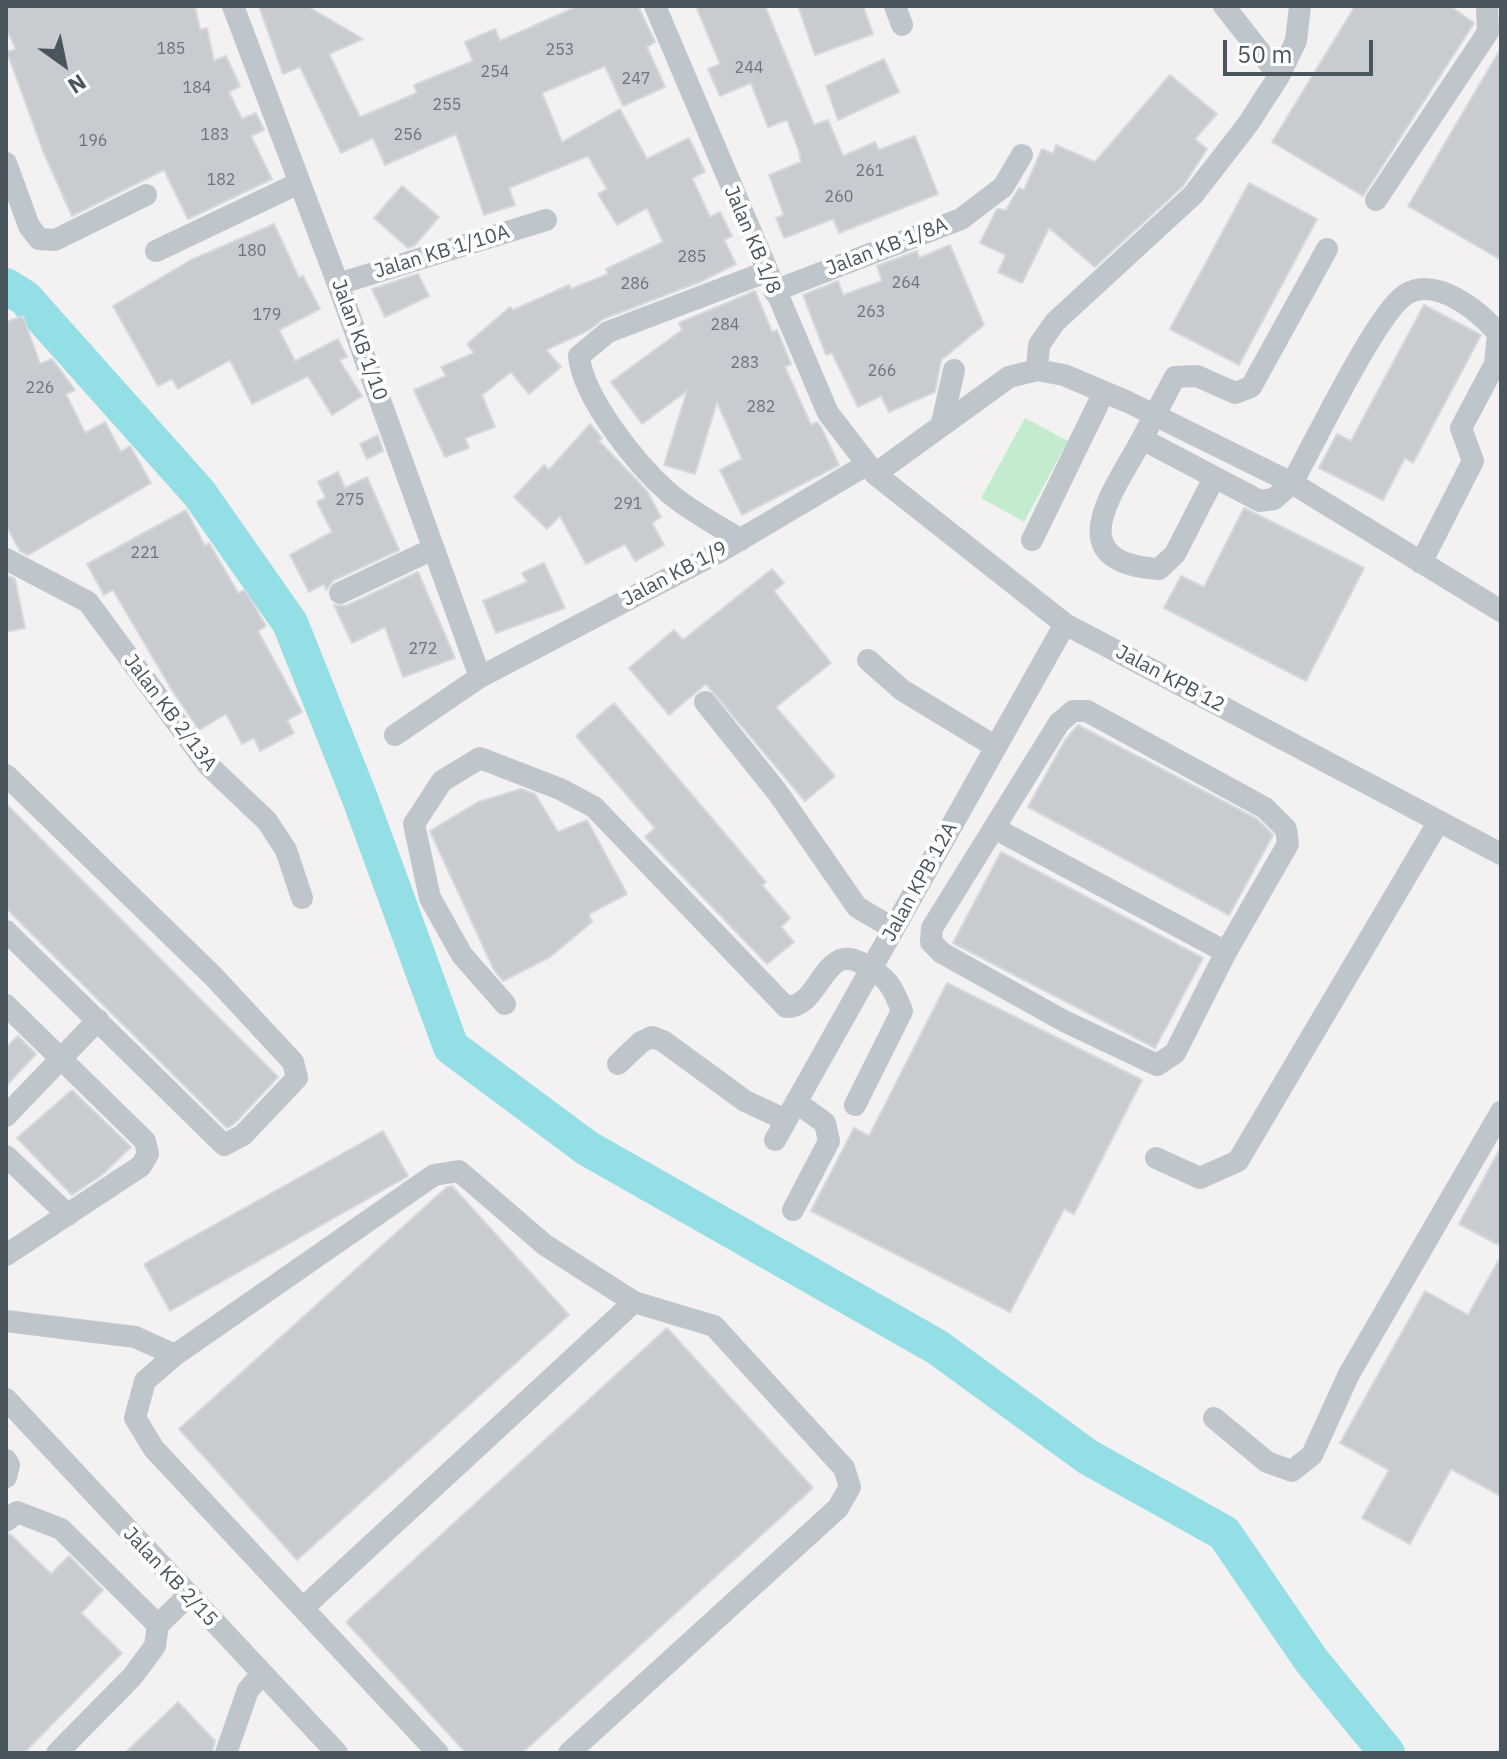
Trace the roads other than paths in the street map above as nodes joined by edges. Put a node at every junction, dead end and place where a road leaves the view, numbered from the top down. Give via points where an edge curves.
1 (233, 6) edge
2 (655, 6) edge
3 (1224, 6) edge
4 (1300, 6) edge
5 (1487, 6) edge
6 (1279, 76) junction
7 (1022, 155) dead end
8 (6, 163) edge
9 (299, 183) junction
10 (146, 195) dead end
11 (1376, 200) dead end
12 (16, 218) edge
13 (546, 220) dead end
14 (1327, 249) dead end
15 (156, 251) dead end
16 (770, 281) junction
17 (338, 284) junction
18 (954, 370) dead end
19 (1037, 370) junction
20 (1103, 394) junction
21 (1154, 415) junction
22 (942, 423) junction
23 (1142, 439) junction
24 (870, 470) junction
25 (1214, 478) junction
26 (1292, 483) junction
27 (741, 540) junction
28 (1032, 540) dead end
29 (433, 549) junction
30 (6, 559) edge
31 (1421, 563) junction
32 (340, 593) dead end
33 (1501, 611) edge
34 (1065, 624) junction
35 (868, 660) dead end
36 (480, 677) junction
37 (705, 702) dead end
38 (395, 735) dead end
39 (996, 747) junction
40 (983, 770) junction
41 (6, 775) edge
42 (1016, 790) junction
43 (1439, 821) junction
44 (994, 828) junction
45 (1501, 854) edge
46 (302, 898) dead end
47 (894, 929) junction
48 (6, 931) edge
49 (1226, 952) junction
50 (871, 968) junction
51 (505, 1004) dead end
52 (6, 1005) edge
53 (98, 1020) junction
54 (63, 1059) junction
55 (618, 1064) dead end
56 (855, 1105) dead end
57 (791, 1111) junction
58 (1501, 1112) edge
59 (6, 1116) edge
60 (775, 1140) dead end
61 (6, 1156) edge
62 (1156, 1158) dead end
63 (793, 1210) dead end
64 (68, 1215) junction
65 (6, 1255) edge
66 (634, 1302) junction
67 (6, 1321) edge
68 (175, 1355) junction
69 (6, 1399) edge
70 (1214, 1418) dead end
71 (6, 1460) edge
72 (6, 1477) edge
73 (6, 1521) edge
74 (188, 1596) junction
75 (303, 1608) junction
76 (158, 1625) junction
77 (261, 1675) junction
78 (57, 1753) edge
79 (226, 1753) edge
80 (337, 1753) edge
81 (438, 1753) edge
82 (569, 1753) edge

1 - 9 street, Jalan KB 1/10
2 - 16 street, Jalan KB 1/8
3 - 6 street
4 - 6 street via 1296,41
5 - 11 street via 1488,32
6 - 19 street via 1193,195 1055,322 1039,345
7 - 16 street, Jalan KB 1/8A via 1003,187 961,219
8 - 12 street
9 - 15 street
9 - 17 street, Jalan KB 1/10
10 - 12 street via 55,240 39,239
13 - 17 street, Jalan KB 1/10A
14 - 21 street via 1251,387 1235,393 1197,376 1175,377
16 - 24 street, Jalan KB 1/8 via 828,413
16 - 27 street, Jalan KB 1/8A via 608,332 579,356 590,390 646,471 671,495
17 - 29 street, Jalan KB 1/10
18 - 22 street
19 - 20 street via 1064,375
19 - 22 street, Jalan KB 1/9 via 1009,377
20 - 21 street
20 - 28 street
21 - 23 street
21 - 26 street
22 - 24 street, Jalan KB 1/9
23 - 25 street
23 - 25 street via 1099,519 1098,536 1107,551 1137,567 1159,569 1175,554
24 - 27 street, Jalan KB 1/9
24 - 34 street, Jalan KPB 12
25 - 26 street via 1260,501 1274,499
26 - 31 street
26 - 31 street via 1382,320 1405,294 1430,288 1481,311 1498,334 1495,364 1461,428 1473,461
27 - 36 street, Jalan KB 1/9
29 - 32 street
29 - 36 street, Jalan KB 1/10
30 - 46 street, Jalan KB 2/13A via 88,602 215,774 267,821 286,850
31 - 33 street
34 - 39 street, Jalan KPB 12A
34 - 43 street, Jalan KPB 12
35 - 39 street via 902,690
36 - 38 street, Jalan KB 1/9
37 - 47 street via 778,793 857,907
39 - 40 street, Jalan KPB 12A
40 - 42 street
40 - 47 street, Jalan KPB 12A
41 - 53 street via 213,976 293,1062 297,1078 243,1135 224,1145
42 - 44 street
42 - 49 street via 1059,723 1073,711 1087,711 1265,808 1286,829 1288,844
43 - 45 street, Jalan KPB 12
43 - 62 street via 1238,1161 1200,1178
44 - 49 street
44 - 49 street via 932,928 931,942 1064,1021 1157,1065 1175,1053
47 - 50 street, Jalan KPB 12A
48 - 53 street
50 - 51 street via 853,958 841,959 830,965 807,1000 786,1007 594,807 480,758 442,781 414,824 430,898 462,955
50 - 56 street via 890,982 902,1011
50 - 57 street, Jalan KPB 12A
52 - 54 street
53 - 54 street
54 - 59 street
54 - 64 street via 145,1141 148,1154 141,1166
55 - 57 street via 652,1037 745,1101
57 - 60 street, Jalan KPB 12A
57 - 63 street via 825,1123 829,1141
58 - 70 street via 1349,1374 1312,1455 1292,1471 1267,1462
61 - 64 street
64 - 65 street
66 - 68 street via 545,1245 459,1171 434,1175
66 - 75 street
66 - 82 street via 714,1326 844,1468 850,1487 838,1508
67 - 68 street via 135,1337
68 - 75 street via 145,1381 135,1418 154,1449
69 - 74 street, Jalan KB 2/15
71 - 72 street
73 - 76 street via 17,1512 61,1529
74 - 76 street
74 - 77 street, Jalan KB 2/15
75 - 81 street
76 - 78 street via 155,1646 132,1677
77 - 79 street via 248,1690
77 - 80 street, Jalan KB 2/15

